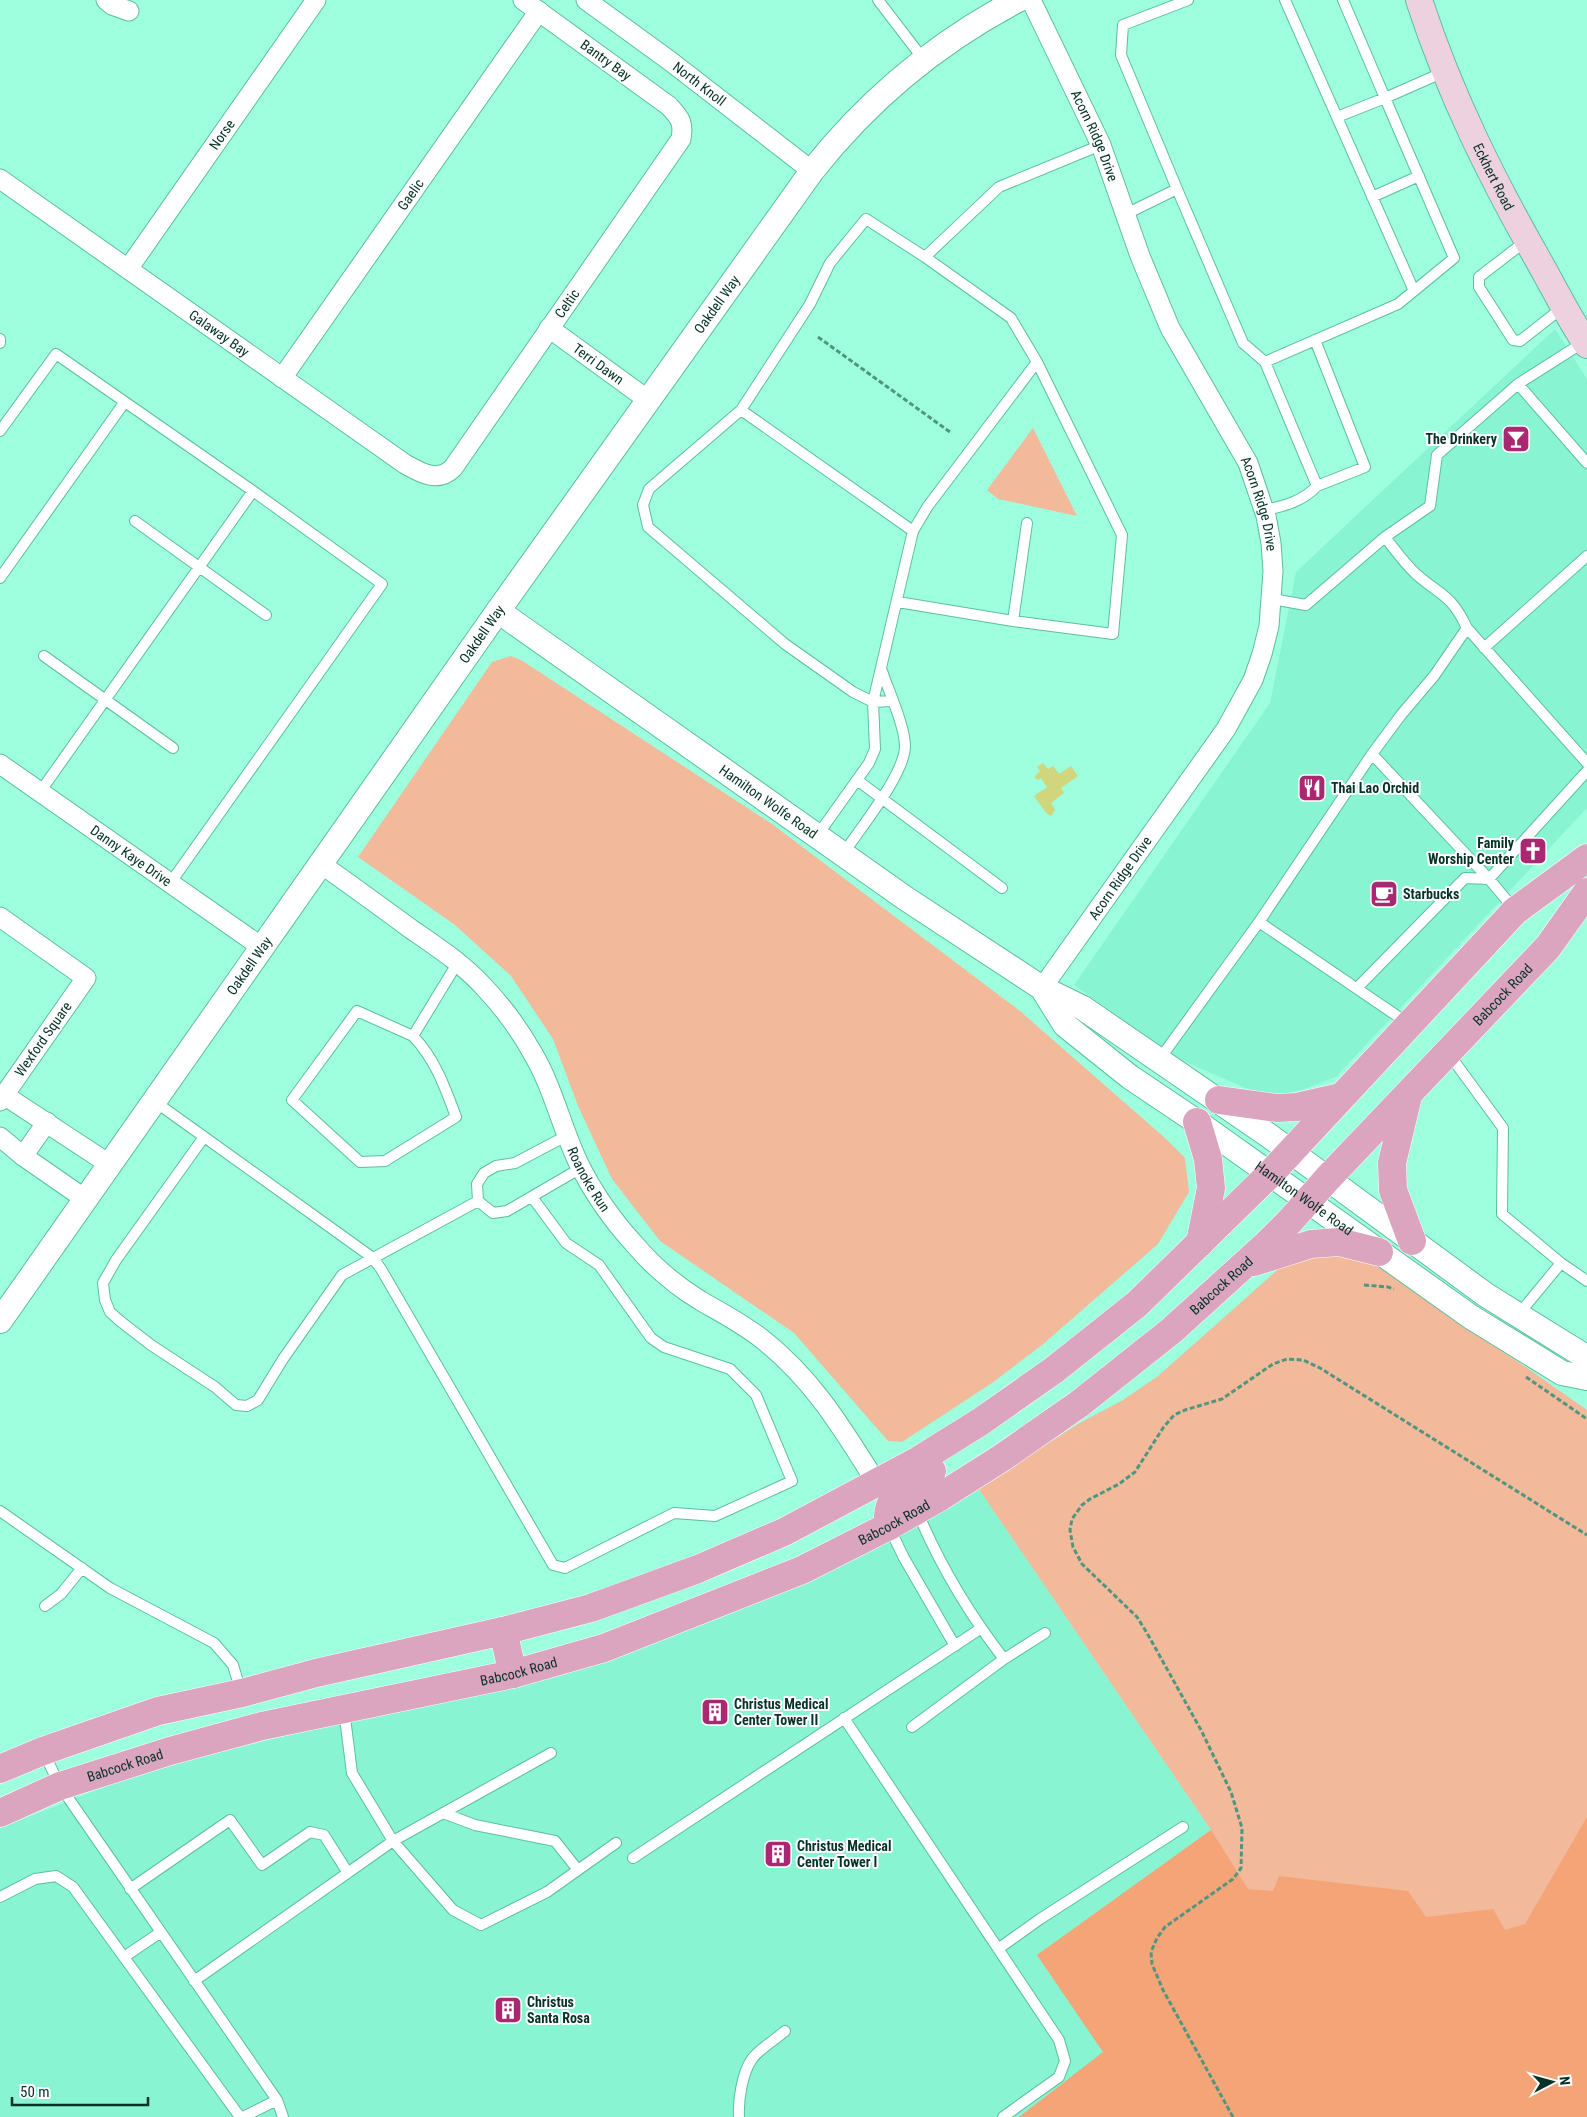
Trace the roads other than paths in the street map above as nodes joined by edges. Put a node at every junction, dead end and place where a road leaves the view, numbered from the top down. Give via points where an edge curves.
1 (106, 0) edge
2 (316, 0) edge
3 (523, 0) edge
4 (586, 0) edge
5 (878, 0) edge
6 (1018, 0) edge
7 (1031, 0) edge
8 (1188, 0) edge
9 (1286, 0) edge
10 (1343, 0) edge
11 (1419, 0) edge
12 (129, 11) dead end
13 (539, 11) junction
14 (924, 60) junction
15 (1444, 72) junction
16 (1384, 98) junction
17 (1337, 117) junction
18 (683, 127) joint
19 (1101, 145) junction
20 (812, 171) junction
21 (1419, 176) junction
22 (0, 179) edge
23 (1177, 190) junction
24 (1372, 197) junction
25 (1126, 214) junction
26 (1527, 240) junction
27 (925, 257) junction
28 (128, 269) junction
29 (1414, 291) junction
30 (1565, 306) junction
31 (548, 328) junction
32 (0, 338) edge
33 (1315, 340) junction
34 (0, 343) edge
35 (1586, 343) edge
36 (1037, 362) junction
37 (1264, 362) junction
38 (282, 378) junction
39 (1518, 384) junction
40 (648, 400) junction
41 (124, 403) junction
42 (741, 410) junction
43 (0, 431) edge
44 (1587, 463) edge
45 (442, 475) joint
46 (1318, 486) junction
47 (253, 491) junction
48 (1265, 510) junction
49 (135, 522) dead end
50 (1027, 523) dead end
51 (913, 531) junction
52 (1385, 537) junction
53 (1587, 556) edge
54 (199, 567) junction
55 (0, 578) edge
56 (1272, 599) junction
57 (898, 602) junction
58 (498, 611) junction
59 (266, 615) dead end
60 (1013, 621) junction
61 (1467, 628) junction
62 (1484, 648) junction
63 (44, 656) dead end
64 (882, 670) junction
65 (106, 700) junction
66 (891, 701) junction
67 (873, 702) junction
68 (173, 748) dead end
69 (1372, 754) junction
70 (1587, 763) edge
71 (0, 764) edge
72 (1587, 771) edge
73 (857, 780) junction
74 (40, 792) junction
75 (882, 798) junction
76 (816, 837) junction
77 (843, 854) junction
78 (1587, 858) edge
79 (322, 864) junction
80 (1489, 879) junction
81 (171, 882) junction
82 (1002, 888) dead end
83 (1587, 892) edge
84 (1515, 911) junction
85 (0, 917) edge
86 (1259, 922) junction
87 (263, 948) junction
88 (458, 962) junction
89 (1042, 988) junction
90 (1356, 988) junction
91 (1409, 1024) junction
92 (413, 1036) junction
93 (1448, 1053) junction
94 (1159, 1060) junction
95 (1408, 1095) junction
96 (1342, 1096) junction
97 (2, 1098) edge
98 (1219, 1100) junction
99 (154, 1101) junction
100 (48, 1122) junction
101 (1197, 1122) junction
102 (568, 1135) junction
103 (0, 1137) edge
104 (204, 1137) junction
105 (1291, 1151) junction
106 (23, 1156) junction
107 (109, 1164) junction
108 (581, 1168) junction
109 (1270, 1174) junction
110 (1328, 1178) junction
111 (532, 1197) junction
112 (85, 1199) junction
113 (478, 1201) junction
114 (1307, 1201) junction
115 (1412, 1241) junction
116 (1200, 1242) junction
117 (1380, 1252) junction
118 (373, 1258) junction
119 (1561, 1263) junction
120 (1245, 1264) junction
121 (1587, 1281) edge
122 (1518, 1315) junction
123 (0, 1321) edge
124 (1587, 1363) edge
125 (1587, 1378) edge
126 (993, 1412) junction
127 (876, 1482) junction
128 (0, 1510) edge
129 (916, 1510) junction
130 (889, 1526) junction
131 (82, 1568) junction
132 (45, 1606) dead end
133 (980, 1629) junction
134 (503, 1631) junction
135 (1045, 1633) dead end
136 (955, 1646) junction
137 (1004, 1659) junction
138 (513, 1674) junction
139 (242, 1693) junction
140 (344, 1709) junction
141 (844, 1718) junction
142 (912, 1728) dead end
143 (43, 1751) junction
144 (551, 1753) dead end
145 (0, 1769) edge
146 (60, 1786) junction
147 (442, 1812) junction
148 (0, 1813) edge
149 (1183, 1827) dead end
150 (393, 1842) junction
151 (616, 1843) dead end
152 (633, 1858) dead end
153 (578, 1870) junction
154 (348, 1873) junction
155 (130, 1889) junction
156 (0, 1896) edge
157 (161, 1932) junction
158 (998, 1950) junction
159 (124, 1957) junction
160 (194, 1981) junction
161 (785, 2031) dead end
162 (276, 2100) junction
163 (240, 2117) edge
164 (244, 2117) edge
165 (283, 2117) edge
166 (739, 2117) edge
167 (1002, 2117) edge

1 - 12 street
2 - 28 street, Norse
3 - 13 street, Bantry Bay
4 - 20 street, North Knoll
5 - 14 lane
6 - 14 street, Oakdell Way
7 - 19 street, Acorn Ridge Drive
8 - 23 lane via 1123,25 1121,55
9 - 17 lane
10 - 16 lane
11 - 15 main road, Eckhert Road
13 - 18 street, Bantry Bay via 669,106
13 - 38 street, Gaelic
14 - 20 street, Oakdell Way via 880,97 838,139
15 - 16 lane
15 - 26 main road, Eckhert Road via 1468,128
16 - 17 lane
16 - 21 lane
17 - 24 lane
18 - 31 street, Celtic via 681,139
19 - 25 street, Acorn Ridge Drive
19 - 27 lane via 999,187
20 - 40 street, Oakdell Way
21 - 24 lane
21 - 29 lane via 1454,258
22 - 28 street, Galaway Bay
23 - 25 lane
23 - 37 lane via 1243,343
24 - 29 lane
25 - 48 street, Acorn Ridge Drive via 1170,328 1248,463
26 - 30 main road, Eckhert Road
26 - 30 lane via 1479,277 1479,288 1513,340 1520,341
27 - 36 lane via 1011,318
27 - 42 lane via 866,219 830,263 810,304
28 - 38 street, Galaway Bay
29 - 33 lane via 1398,304
30 - 35 main road, Eckhert Road
31 - 40 street, Terri Dawn
31 - 45 street, Celtic via 453,468
32 - 34 lane
33 - 37 lane
33 - 46 lane via 1364,467
35 - 39 lane
36 - 51 lane via 928,506
36 - 60 lane via 1122,534 1113,634
37 - 46 lane
38 - 45 street, Galaway Bay via 405,464 433,477
39 - 44 lane
39 - 52 lane via 1437,454 1430,506
40 - 58 street, Oakdell Way
41 - 43 lane via 56,354
41 - 47 lane
41 - 55 lane
42 - 51 lane
42 - 67 lane via 649,488 643,505 648,527 785,644 853,692
46 - 48 lane via 1308,496
47 - 54 lane
47 - 81 lane via 382,584
48 - 56 street, Acorn Ridge Drive via 1274,571
49 - 54 lane
50 - 60 lane
51 - 57 lane
52 - 56 lane via 1306,605
52 - 61 lane via 1416,574 1448,596
53 - 62 lane
54 - 59 lane
54 - 65 lane
56 - 89 street, Acorn Ridge Drive via 1262,654 1241,705
57 - 60 lane
57 - 64 lane
58 - 76 street, Hamilton Wolfe Road
58 - 79 street, Oakdell Way
61 - 62 lane
61 - 69 lane via 1434,676
62 - 70 lane
63 - 65 lane
64 - 66 lane
64 - 67 lane
65 - 68 lane
65 - 74 lane
66 - 67 lane
66 - 75 lane via 901,724 905,746 898,771
67 - 73 lane via 875,749
69 - 80 lane
69 - 86 lane
71 - 74 street, Danny Kaye Drive
72 - 80 lane
73 - 75 lane
73 - 76 lane
74 - 81 street, Danny Kaye Drive
75 - 77 lane
75 - 82 lane
76 - 77 street, Hamilton Wolfe Road
77 - 89 street, Hamilton Wolfe Road
78 - 84 main road
79 - 87 street, Oakdell Way
79 - 88 street, Roanoke Run
80 - 84 lane
80 - 90 lane via 1465,878
81 - 87 street, Danny Kaye Drive
83 - 93 main road, Babcock Road via 1548,947
84 - 91 main road
85 - 97 street, Wexford Square via 86,978
86 - 90 lane
86 - 94 lane
87 - 99 street, Oakdell Way
88 - 92 lane
88 - 102 street, Roanoke Run via 485,988 518,1030 549,1087
89 - 94 street, Hamilton Wolfe Road via 1084,1008
89 - 101 street, Hamilton Wolfe Road via 1066,1025 1130,1077
90 - 91 lane
91 - 96 main road
92 - 92 lane via 357,1011 292,1100 360,1162 385,1161 456,1117 440,1074 424,1047
93 - 95 main road, Babcock Road
93 - 119 lane via 1503,1128 1502,1214
94 - 98 street, Hamilton Wolfe Road
95 - 110 main road, Babcock Road
95 - 115 main road via 1392,1163 1393,1190
96 - 98 main road via 1277,1108
96 - 105 main road
97 - 100 street
98 - 105 street, Hamilton Wolfe Road
99 - 104 lane
99 - 107 street, Oakdell Way
100 - 106 street
100 - 107 street
101 - 109 street, Hamilton Wolfe Road
101 - 116 main road via 1208,1159 1211,1188
102 - 108 street, Roanoke Run
102 - 113 lane via 515,1163 496,1166 484,1173 477,1184
103 - 106 street
104 - 118 lane
104 - 118 lane via 121,1252 104,1283 110,1312 151,1345 236,1405 247,1406 258,1400 342,1275
105 - 109 main road
105 - 110 street, Hamilton Wolfe Road
106 - 112 street
107 - 112 street, Oakdell Way
108 - 111 lane
108 - 127 street, Roanoke Run via 614,1221 662,1272 699,1300 762,1339 790,1363 837,1419
109 - 114 street, Hamilton Wolfe Road
109 - 116 main road
110 - 114 main road, Babcock Road
110 - 115 street, Hamilton Wolfe Road
111 - 113 lane via 507,1211 493,1213
111 - 118 lane via 566,1243 599,1265 651,1338 664,1346 730,1369 756,1395 792,1480 715,1516 674,1513 565,1568 553,1565
112 - 123 street, Oakdell Way
113 - 118 lane
114 - 117 street, Hamilton Wolfe Road
114 - 120 main road, Babcock Road
115 - 122 street, Hamilton Wolfe Road
116 - 126 main road via 1137,1304 1054,1370
117 - 120 main road via 1339,1242 1311,1244
117 - 125 street, Hamilton Wolfe Road via 1471,1317 1562,1374
119 - 121 lane
119 - 122 lane
120 - 129 main road, Babcock Road via 1171,1331 1079,1404 1003,1457
122 - 124 street, Hamilton Wolfe Road via 1581,1354
126 - 127 main road via 919,1460
126 - 130 main road via 992,1431 982,1442 895,1495 887,1517
127 - 134 main road via 784,1532 698,1569 591,1608
128 - 131 lane
129 - 130 main road, Babcock Road
129 - 133 lane
130 - 136 lane
130 - 138 main road, Babcock Road via 802,1570 688,1616 604,1648
131 - 132 lane via 61,1594
131 - 139 lane via 110,1588 214,1643 233,1665
133 - 136 lane
133 - 137 lane
134 - 138 main road
134 - 139 main road
135 - 137 lane
136 - 141 lane
137 - 142 lane
138 - 140 main road, Babcock Road
139 - 143 main road via 158,1710
140 - 146 main road, Babcock Road via 170,1751
140 - 150 lane via 352,1773
141 - 152 lane
141 - 158 lane
143 - 145 main road
143 - 146 lane
144 - 147 lane
146 - 148 main road, Babcock Road
146 - 155 lane
147 - 150 lane
147 - 153 lane via 474,1825 556,1841
149 - 158 lane via 1040,1919
150 - 153 lane via 453,1910 481,1925 547,1892
150 - 154 lane
151 - 153 lane
154 - 155 lane via 324,1835 310,1832 262,1864 230,1820
154 - 160 lane
155 - 157 lane
156 - 159 lane via 35,1879 56,1876 73,1886
157 - 159 lane
157 - 160 lane
158 - 167 lane via 1059,2040 1065,2061 1059,2077
159 - 163 lane
160 - 162 lane
161 - 166 lane via 752,2059 743,2081
162 - 164 lane
162 - 165 lane

